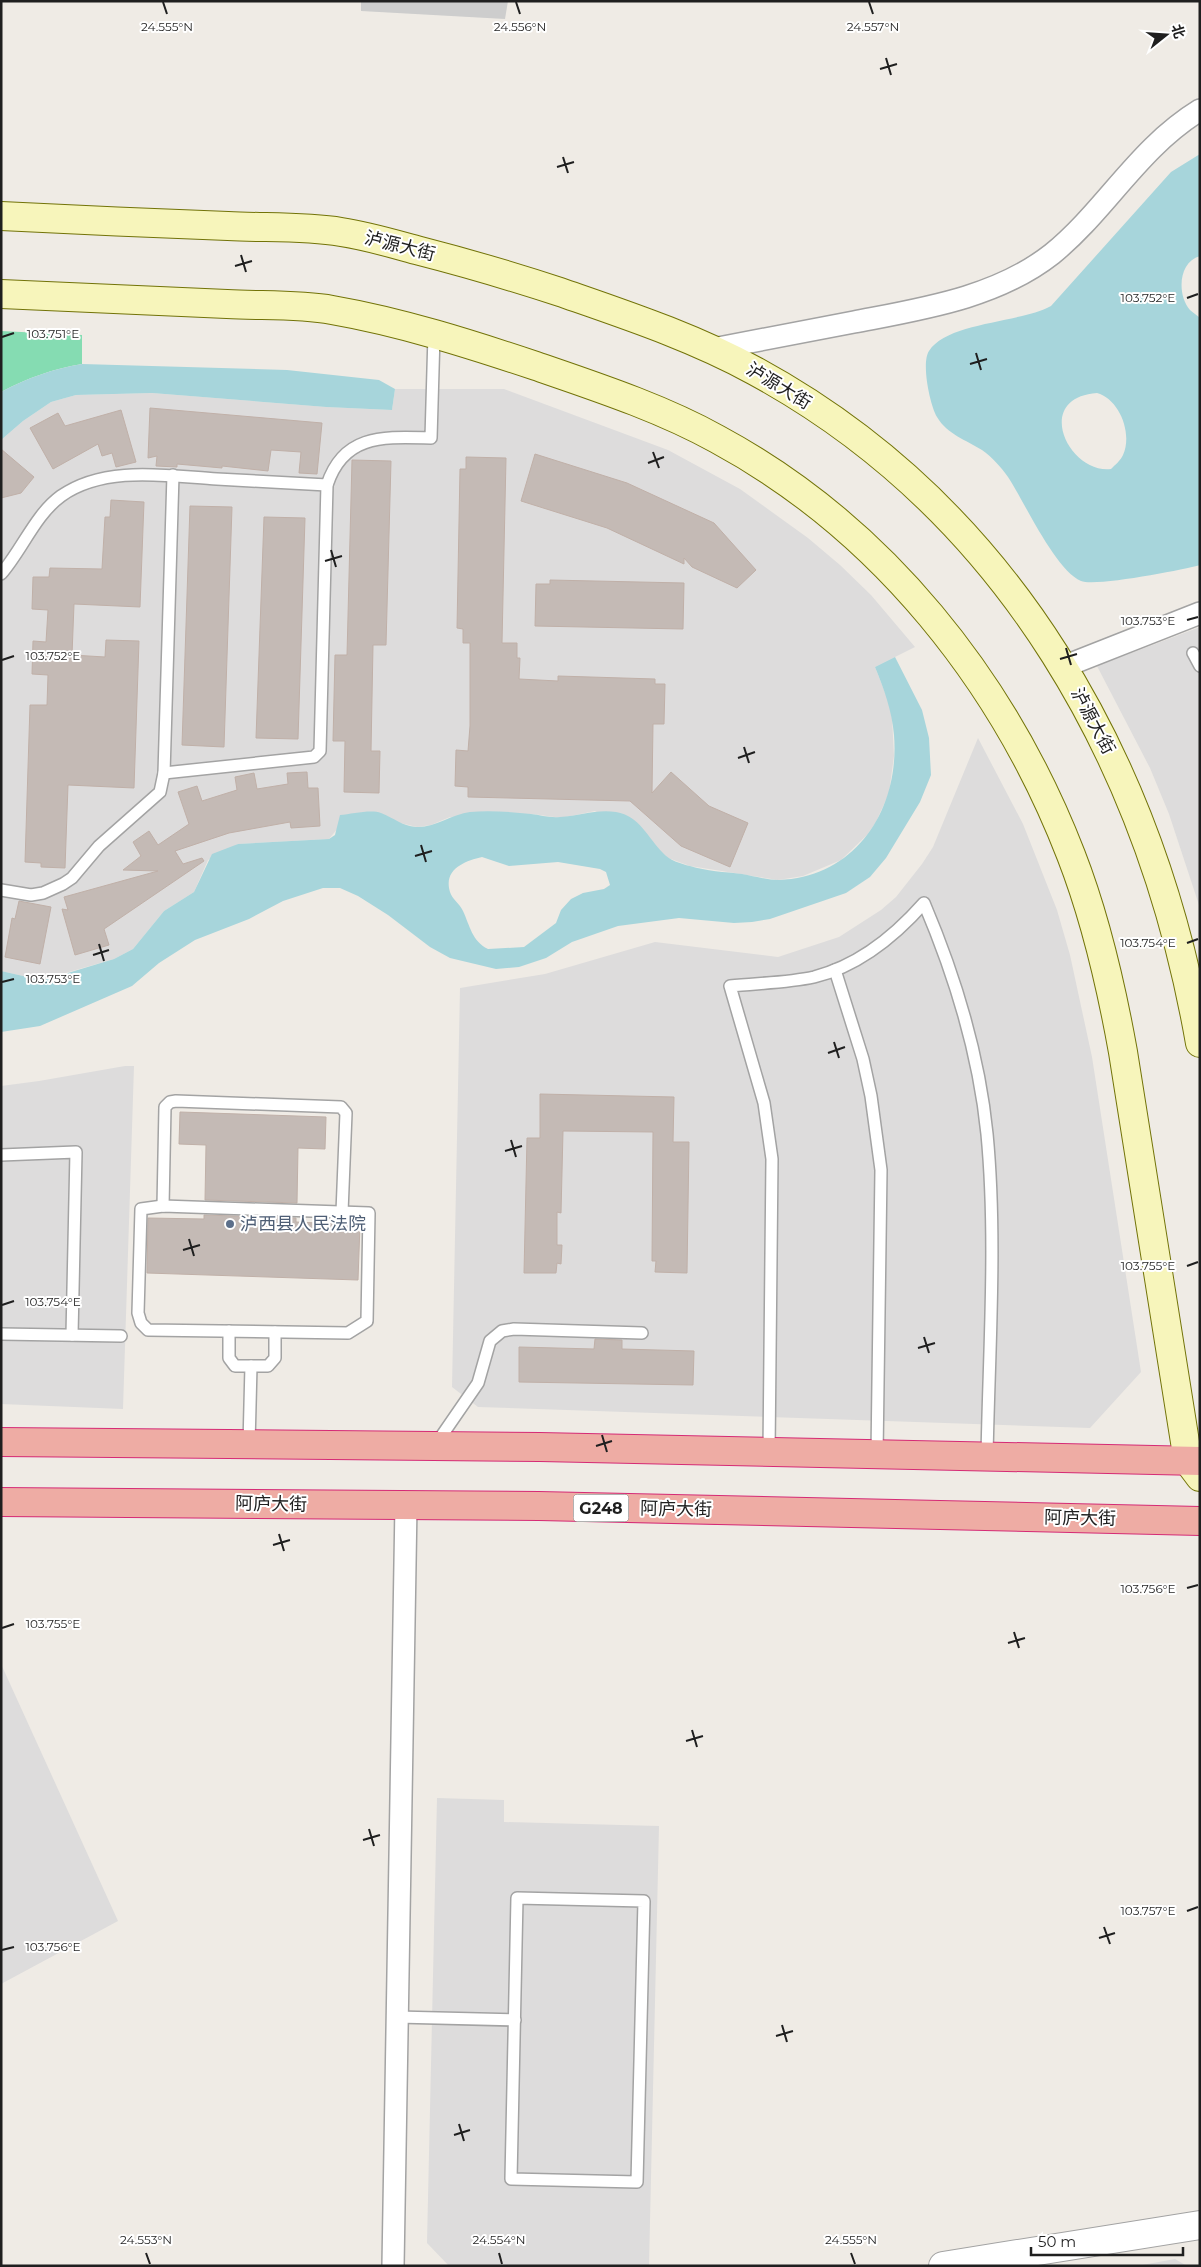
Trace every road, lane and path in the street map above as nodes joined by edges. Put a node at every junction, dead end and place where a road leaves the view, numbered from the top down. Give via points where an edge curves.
1 (1200, 110) edge
2 (1, 216) edge
3 (1, 294) edge
4 (434, 335) junction
5 (712, 350) junction
6 (172, 475) junction
7 (327, 485) junction
8 (1, 574) edge
9 (1200, 613) edge
10 (1193, 653) dead end
11 (1200, 666) edge
12 (1062, 667) junction
13 (164, 773) junction
14 (1, 890) edge
15 (835, 970) junction
16 (1200, 1043) edge
17 (1, 1155) edge
18 (162, 1206) junction
19 (342, 1212) junction
20 (229, 1331) junction
21 (275, 1332) junction
22 (642, 1333) dead end
23 (1, 1334) edge
24 (72, 1335) junction
25 (121, 1336) dead end
26 (250, 1366) junction
27 (1, 1442) edge
28 (249, 1444) junction
29 (434, 1446) junction
30 (768, 1452) junction
31 (877, 1454) junction
32 (987, 1457) junction
33 (1196, 1467) edge
34 (1, 1502) edge
35 (406, 1505) junction
36 (1200, 1521) edge
37 (397, 2017) junction
38 (515, 2020) junction
39 (1200, 2225) edge
40 (1200, 2240) edge
41 (392, 2266) edge
42 (942, 2266) edge
43 (1039, 2266) edge

1 - 5 street via 1152,146 1067,241 1036,266 998,286 925,308
2 - 5 main road, 泸源大街 via 340,232 535,284
3 - 4 main road via 329,309
4 - 7 lane via 431,438 392,438 360,444 342,456 333,467
4 - 33 main road via 569,377 681,420 756,462 828,513 893,573 929,613 978,679 1030,766 1052,811 1074,864 1100,946 1123,1052
5 - 12 main road, 泸源大街 via 764,376 838,423 913,484 1014,594
6 - 7 lane
6 - 8 lane via 102,478 74,488 48,508
6 - 13 lane
7 - 13 lane via 320,751 314,757
9 - 12 street
10 - 11 lane
12 - 16 main road, 泸源大街 via 1103,738 1146,835 1175,926
13 - 14 lane via 160,792 99,846 72,878 43,893 31,895
15 - 30 lane via 796,980 730,986 764,1103 772,1159
15 - 31 lane via 863,1059 881,1170
15 - 32 lane via 881,944 924,904 944,949 967,1024 987,1132 992,1208
17 - 24 lane via 76,1152
18 - 19 lane
18 - 19 lane via 165,1107 176,1101 341,1107 346,1114
18 - 20 lane via 141,1210 138,1313 141,1323 148,1330
19 - 21 lane via 369,1212 367,1321 348,1333
20 - 21 lane
20 - 26 lane via 228,1358 235,1366
21 - 26 lane via 275,1358 268,1366
22 - 29 lane via 502,1331 490,1341 483,1369 471,1396
23 - 24 lane
24 - 25 lane
26 - 28 lane
27 - 28 highway
28 - 29 highway
29 - 30 highway
30 - 31 highway
31 - 32 highway
32 - 33 highway
34 - 35 highway, 阿庐大街 / G248
35 - 36 highway, 阿庐大街 / G248
35 - 37 street
37 - 38 lane
37 - 41 street
38 - 38 lane via 511,2179 637,2182 644,1901 518,1898
39 - 42 street
40 - 43 street

